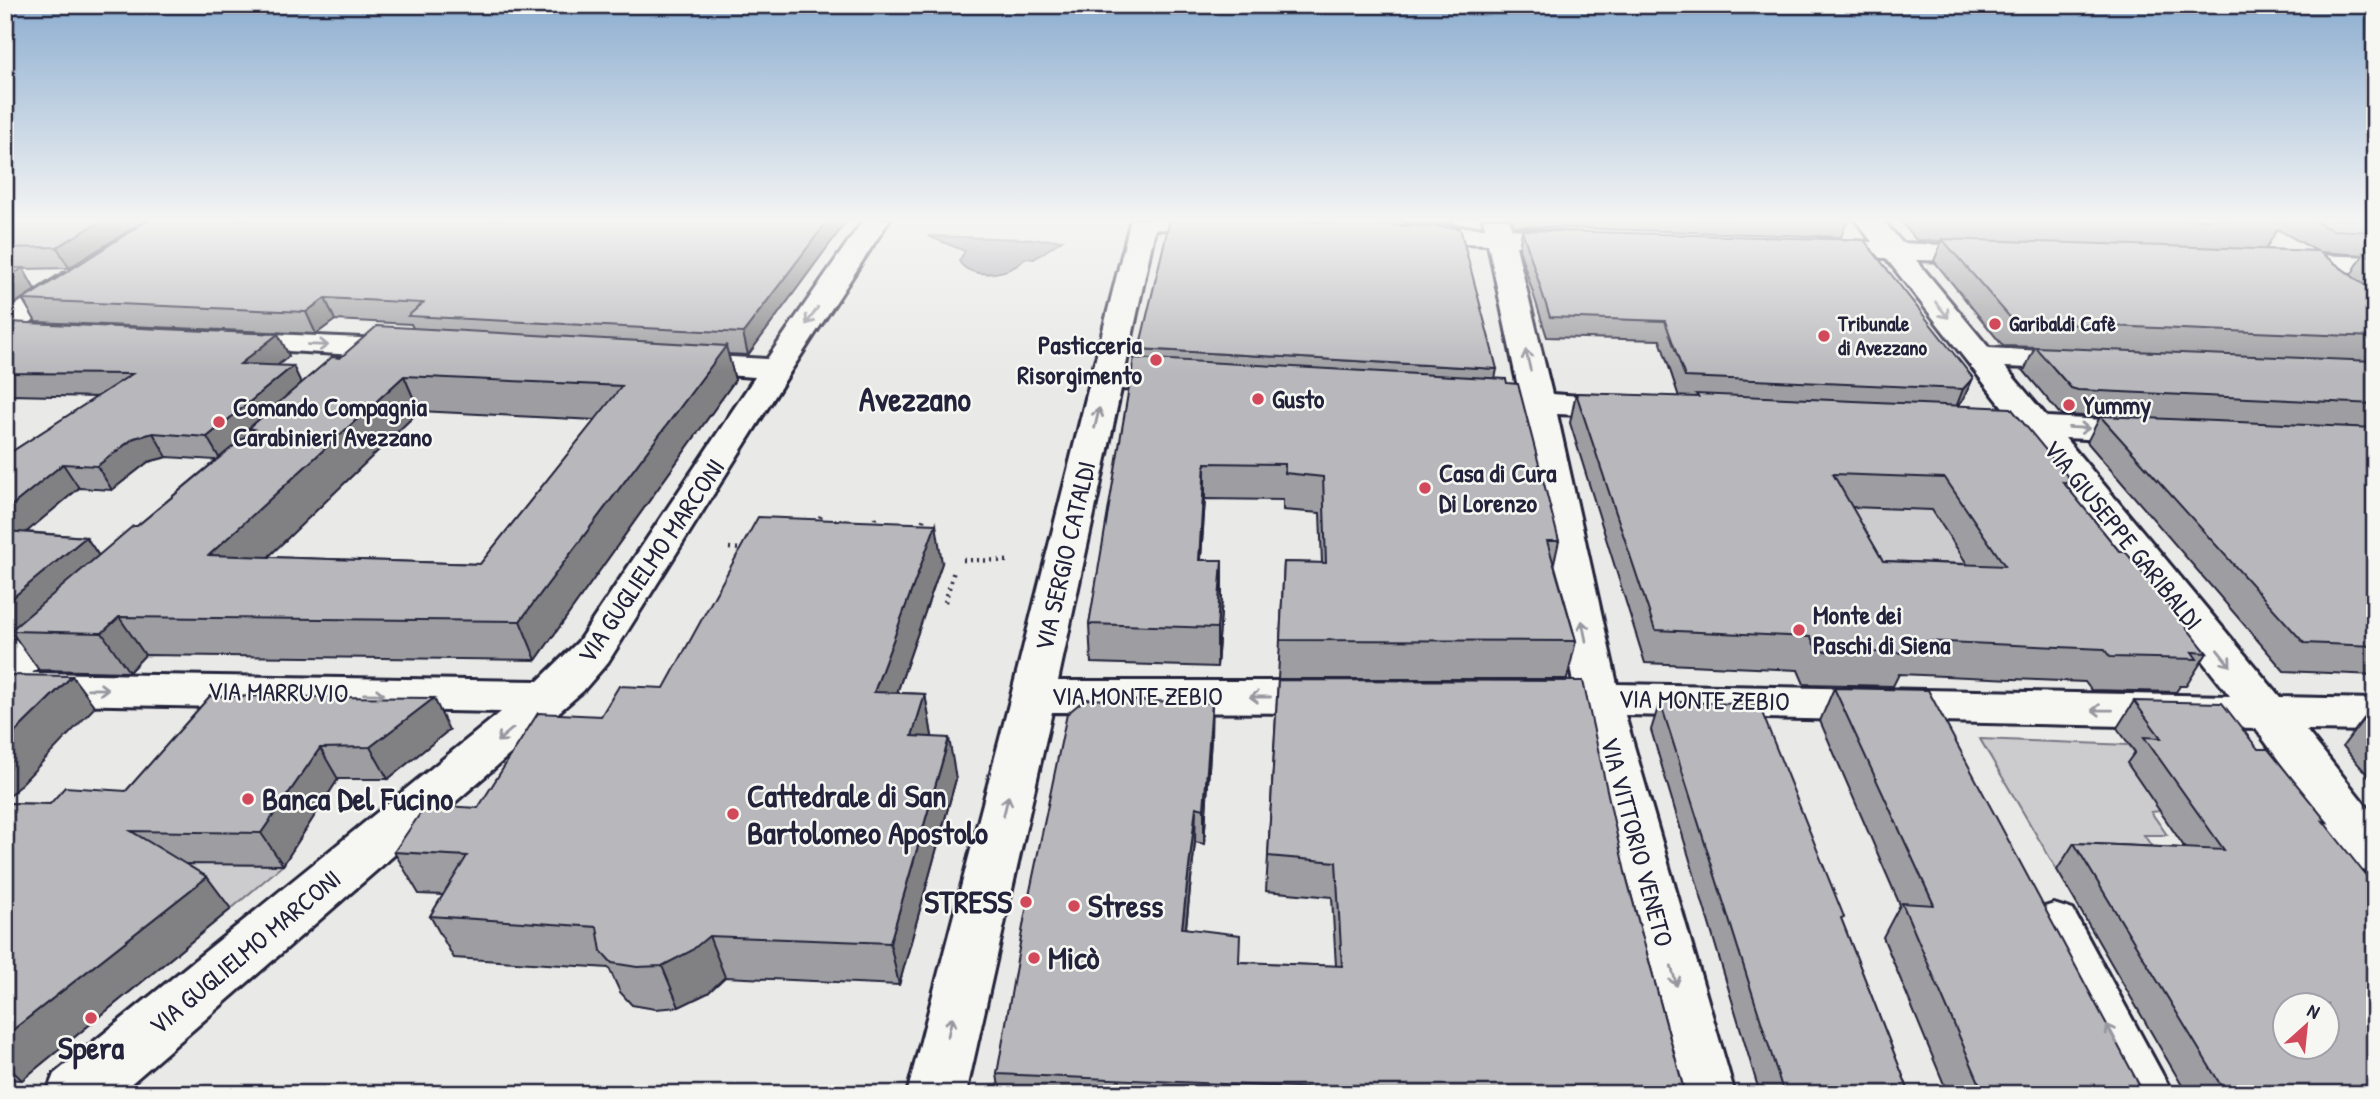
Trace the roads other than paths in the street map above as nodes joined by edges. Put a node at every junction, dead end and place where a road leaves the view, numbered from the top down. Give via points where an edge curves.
1 (842, 270) edge
2 (1132, 270) edge
3 (1507, 270) edge
4 (1909, 270) edge
5 (2322, 270) edge
6 (33, 279) dead end
7 (2344, 287) edge
8 (5, 326) edge
9 (5, 332) edge
10 (41, 333) edge
11 (201, 340) edge
12 (375, 348) junction
13 (428, 350) edge
14 (1979, 357) junction
15 (657, 362) edge
16 (2116, 363) edge
17 (776, 369) junction
18 (1106, 379) junction
19 (334, 381) edge
20 (1214, 385) edge
21 (1435, 398) edge
22 (1538, 404) junction
23 (1660, 409) edge
24 (1939, 422) edge
25 (2035, 426) junction
26 (2172, 433) edge
27 (90, 598) edge
28 (5, 673) edge
29 (5, 688) edge
30 (1033, 696) junction
31 (551, 697) junction
32 (1364, 697) edge
33 (1501, 698) edge
34 (1598, 698) junction
35 (1935, 706) junction
36 (2269, 713) junction
37 (2375, 715) edge
38 (1961, 754) edge
39 (2375, 854) edge
40 (2033, 888) edge
41 (75, 1094) edge
42 (936, 1094) edge
43 (1706, 1094) edge
44 (2144, 1094) edge

1 -> 17 street, VIA GUGLIELMO MARCONI
2 - 18 street, VIA SERGIO CATALDI
22 -> 3 street, VIA VITTORIO VENETO
4 -> 14 street, VIA GIUSEPPE GARIBALDI
5 - 7 street
6 - 8 street via 86,272
9 - 10 street
11 -> 12 street
12 - 13 street
12 - 19 street
14 - 16 street
14 - 25 street, VIA GIUSEPPE GARIBALDI
15 - 17 street
17 - 31 street, VIA GUGLIELMO MARCONI via 593,652
18 - 20 street
30 -> 18 street, VIA SERGIO CATALDI
21 - 22 street
22 - 23 street
34 -> 22 street, VIA VITTORIO VENETO
24 - 25 street
25 -> 26 street
25 -> 36 street, VIA GIUSEPPE GARIBALDI
27 - 28 street
29 -> 31 street, VIA MARRUVIO
32 -> 30 street, VIA MONTE ZEBIO
42 -> 30 street, VIA SERGIO CATALDI
31 -> 41 street, VIA GUGLIELMO MARCONI
33 - 34 street, VIA MONTE ZEBIO
34 - 35 street, VIA MONTE ZEBIO
34 -> 43 street, VIA VITTORIO VENETO
36 -> 35 street, VIA MONTE ZEBIO
35 - 38 street
36 - 37 street, VIA MONTE ZEBIO
36 - 39 street, VIA GIUSEPPE GARIBALDI
44 -> 40 street

